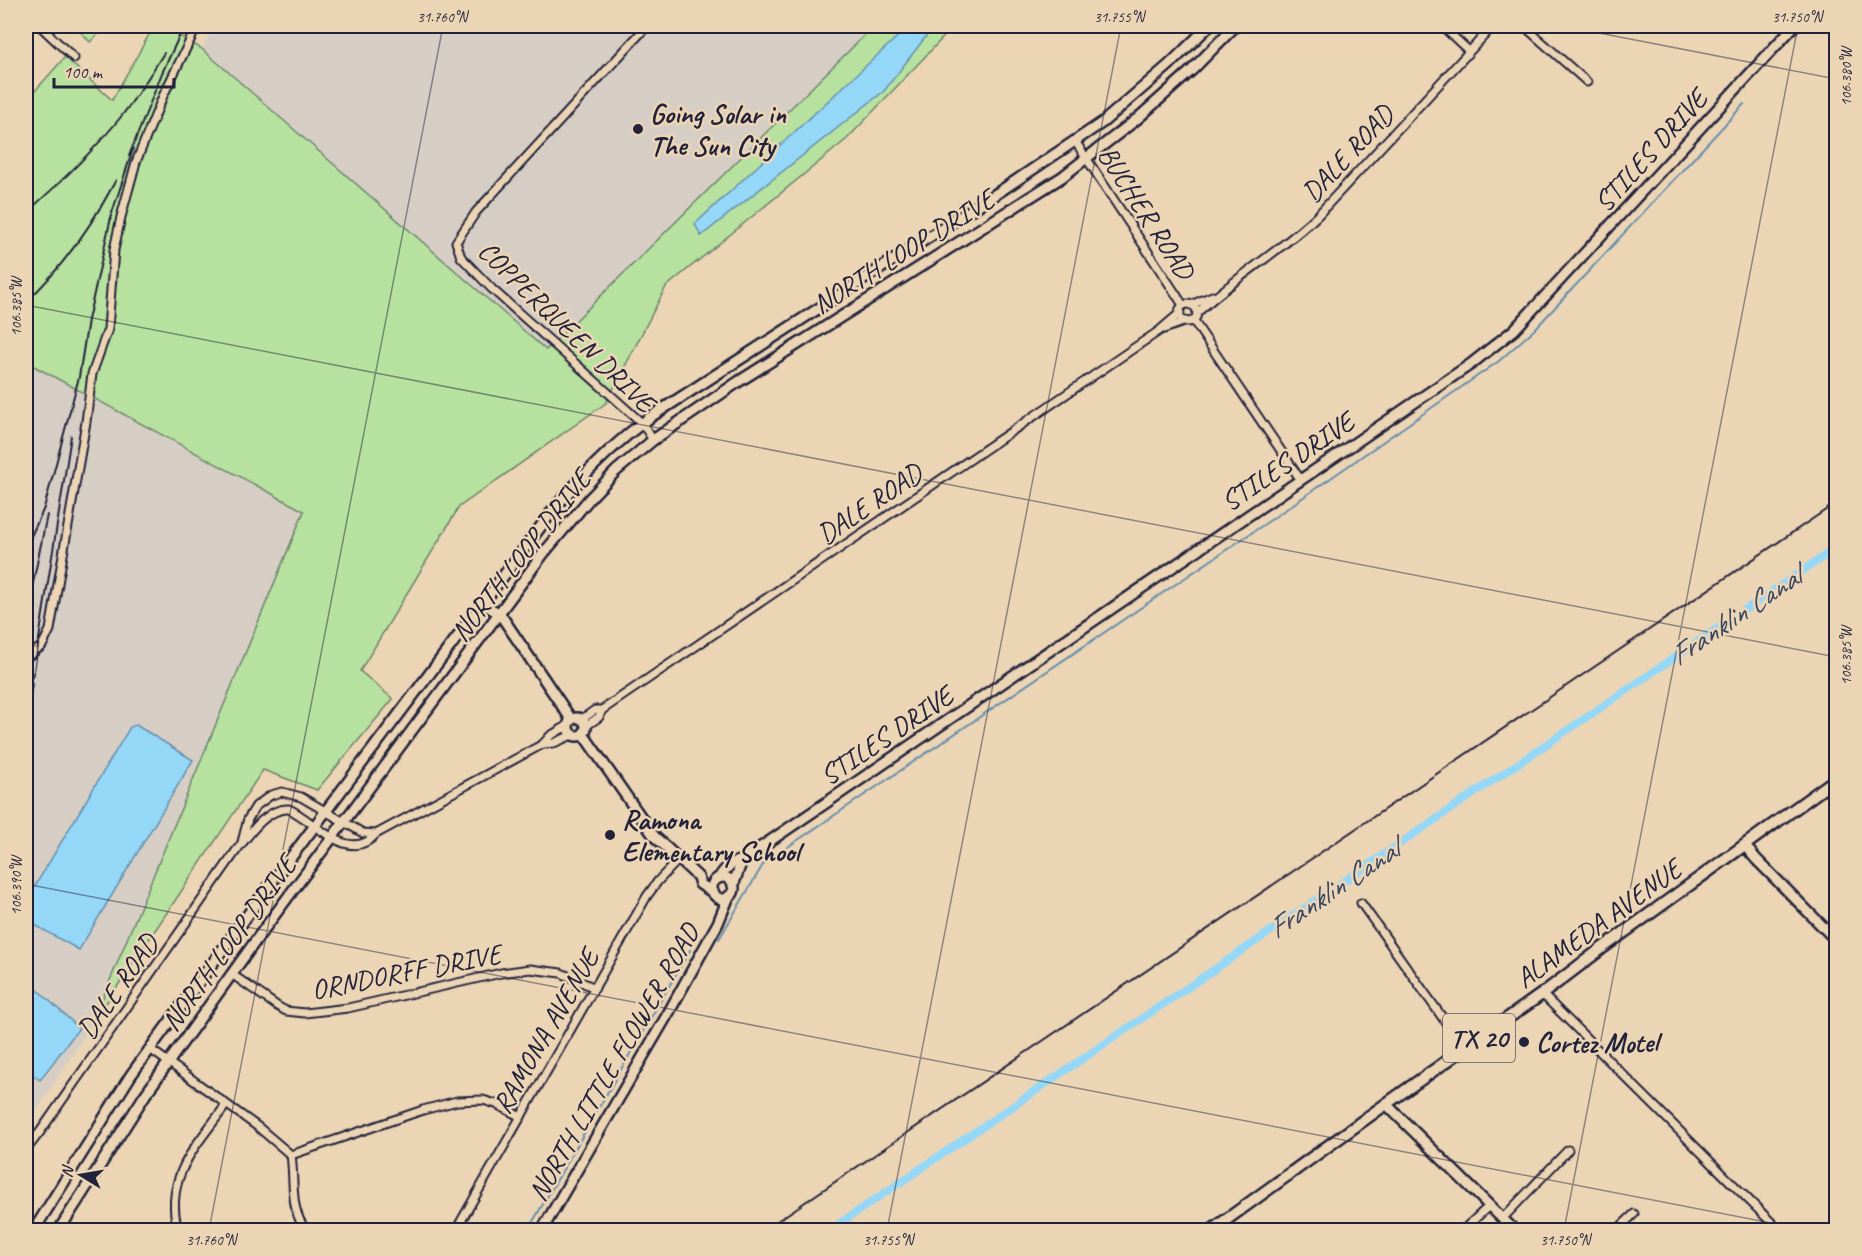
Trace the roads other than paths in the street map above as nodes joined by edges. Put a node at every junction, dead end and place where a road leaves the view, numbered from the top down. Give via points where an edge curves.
1 (40, 26) edge
2 (197, 26) edge
3 (634, 26) edge
4 (647, 26) edge
5 (1209, 26) edge
6 (1235, 26) edge
7 (1442, 26) edge
8 (1493, 26) edge
9 (1524, 26) edge
10 (1794, 26) edge
11 (641, 32) junction
12 (1469, 51) junction
13 (74, 58) dead end
14 (1587, 82) dead end
15 (1075, 141) junction
16 (1086, 158) junction
17 (859, 283) junction
18 (1217, 294) junction
19 (869, 299) junction
20 (1185, 308) junction
21 (1192, 318) junction
22 (1159, 331) junction
23 (642, 423) junction
24 (653, 440) junction
25 (1300, 479) junction
26 (482, 603) junction
27 (500, 614) junction
28 (26, 658) edge
29 (584, 726) junction
30 (570, 727) junction
31 (1836, 781) edge
32 (326, 812) junction
33 (345, 823) junction
34 (315, 826) junction
35 (376, 834) junction
36 (333, 838) junction
37 (241, 844) junction
38 (1745, 846) junction
39 (679, 859) junction
40 (742, 860) junction
41 (698, 878) junction
42 (717, 879) junction
43 (733, 886) junction
44 (714, 894) junction
45 (729, 896) junction
46 (1361, 903) dead end
47 (721, 914) junction
48 (1836, 940) edge
49 (233, 975) junction
50 (595, 988) junction
51 (1542, 994) junction
52 (1464, 1048) junction
53 (150, 1049) junction
54 (169, 1062) junction
55 (1386, 1104) junction
56 (226, 1105) junction
57 (520, 1117) junction
58 (26, 1150) edge
59 (1568, 1150) dead end
60 (291, 1155) junction
61 (56, 1195) junction
62 (1489, 1206) junction
63 (73, 1207) junction
64 (1634, 1214) dead end
65 (1502, 1219) junction
66 (34, 1230) edge
67 (59, 1230) edge
68 (178, 1230) edge
69 (306, 1230) edge
70 (456, 1230) edge
71 (542, 1230) edge
72 (1212, 1230) edge
73 (1463, 1230) edge
74 (1514, 1230) edge
75 (1617, 1230) edge
76 (1779, 1230) edge

1 - 13 street
2 - 28 street via 136,162 121,217 114,250 108,329 89,387 50,630 42,646
3 - 11 street
4 - 11 street, COPPERQUEEN DRIVE
5 - 15 main road, NORTH LOOP DRIVE via 1129,100
6 - 16 main road, NORTH LOOP DRIVE via 1192,70
7 - 12 street
8 - 12 street, DALE ROAD
9 - 14 street
10 - 25 main road, STILES DRIVE via 1514,330 1471,364
11 - 23 street, COPPERQUEEN DRIVE via 476,212 456,242 461,257 492,289
12 - 18 street, DALE ROAD via 1300,232
15 - 16 street, BUCHER ROAD
15 - 17 main road, NORTH LOOP DRIVE
16 - 19 main road, NORTH LOOP DRIVE
16 - 20 street, BUCHER ROAD
17 - 19 main road
17 - 23 main road, NORTH LOOP DRIVE
18 - 20 street, DALE ROAD
18 - 21 street, DALE ROAD
19 - 24 main road, NORTH LOOP DRIVE
20 - 21 street via 1181,318
20 - 21 street via 1196,308
20 - 22 street, DALE ROAD
21 - 22 street, DALE ROAD
21 - 25 street, BUCHER ROAD
22 - 29 street, DALE ROAD
23 - 24 street, COPPERQUEEN DRIVE
23 - 26 main road, NORTH LOOP DRIVE via 607,452 557,505
24 - 27 main road, NORTH LOOP DRIVE via 590,498
25 - 40 main road, STILES DRIVE
26 - 27 main road
26 - 32 main road, NORTH LOOP DRIVE
27 - 30 main road
27 - 33 main road, NORTH LOOP DRIVE
29 - 30 main road
29 - 30 main road via 579,736
29 - 39 main road via 654,836
30 - 35 street, DALE ROAD
31 - 38 main road, ALAMEDA AVENUE / TX 20
32 - 33 street, DALE ROAD
32 - 34 main road, NORTH LOOP DRIVE
32 - 37 street, DALE ROAD via 293,794 270,795 252,812
33 - 35 street, DALE ROAD via 363,833
33 - 36 main road, NORTH LOOP DRIVE
34 - 36 street, DALE ROAD
34 - 37 street, DALE ROAD via 296,812 282,808 259,824
34 - 53 main road, NORTH LOOP DRIVE
35 - 36 street, DALE ROAD via 369,843 353,846
36 - 49 main road, NORTH LOOP DRIVE
37 - 58 street, DALE ROAD
38 - 48 main road
38 - 51 main road, ALAMEDA AVENUE / TX 20
39 - 41 main road
39 - 50 street, RAMONA AVENUE via 647,896
40 - 42 main road, STILES DRIVE via 726,867
40 - 43 main road
41 - 42 main road
41 - 44 main road
42 - 43 main road via 727,878
42 - 44 main road via 712,887
43 - 45 main road
44 - 45 main road
44 - 47 main road, NORTH LITTLE FLOWER ROAD
45 - 47 main road, NORTH LITTLE FLOWER ROAD
46 - 52 street
47 - 71 main road, NORTH LITTLE FLOWER ROAD via 669,1012
49 - 50 street, ORNDORFF DRIVE via 277,1006 295,1013 348,1008 530,969 561,973
49 - 54 main road, NORTH LOOP DRIVE
50 - 57 street, RAMONA AVENUE
51 - 52 main road, ALAMEDA AVENUE / TX 20
51 - 76 street
52 - 55 main road, ALAMEDA AVENUE / TX 20
53 - 54 street
53 - 61 main road, NORTH LOOP DRIVE
54 - 56 street
54 - 63 main road, NORTH LOOP DRIVE
55 - 62 main road
55 - 72 main road, ALAMEDA AVENUE / TX 20
56 - 60 street
56 - 68 street via 190,1154 175,1186
57 - 60 street via 483,1100 457,1101
57 - 70 street, RAMONA AVENUE
59 - 65 street
60 - 69 street via 295,1208
61 - 63 main road
61 - 66 main road, NORTH LOOP DRIVE
62 - 65 main road
62 - 73 street
63 - 67 main road, NORTH LOOP DRIVE
64 - 75 street
65 - 74 main road

